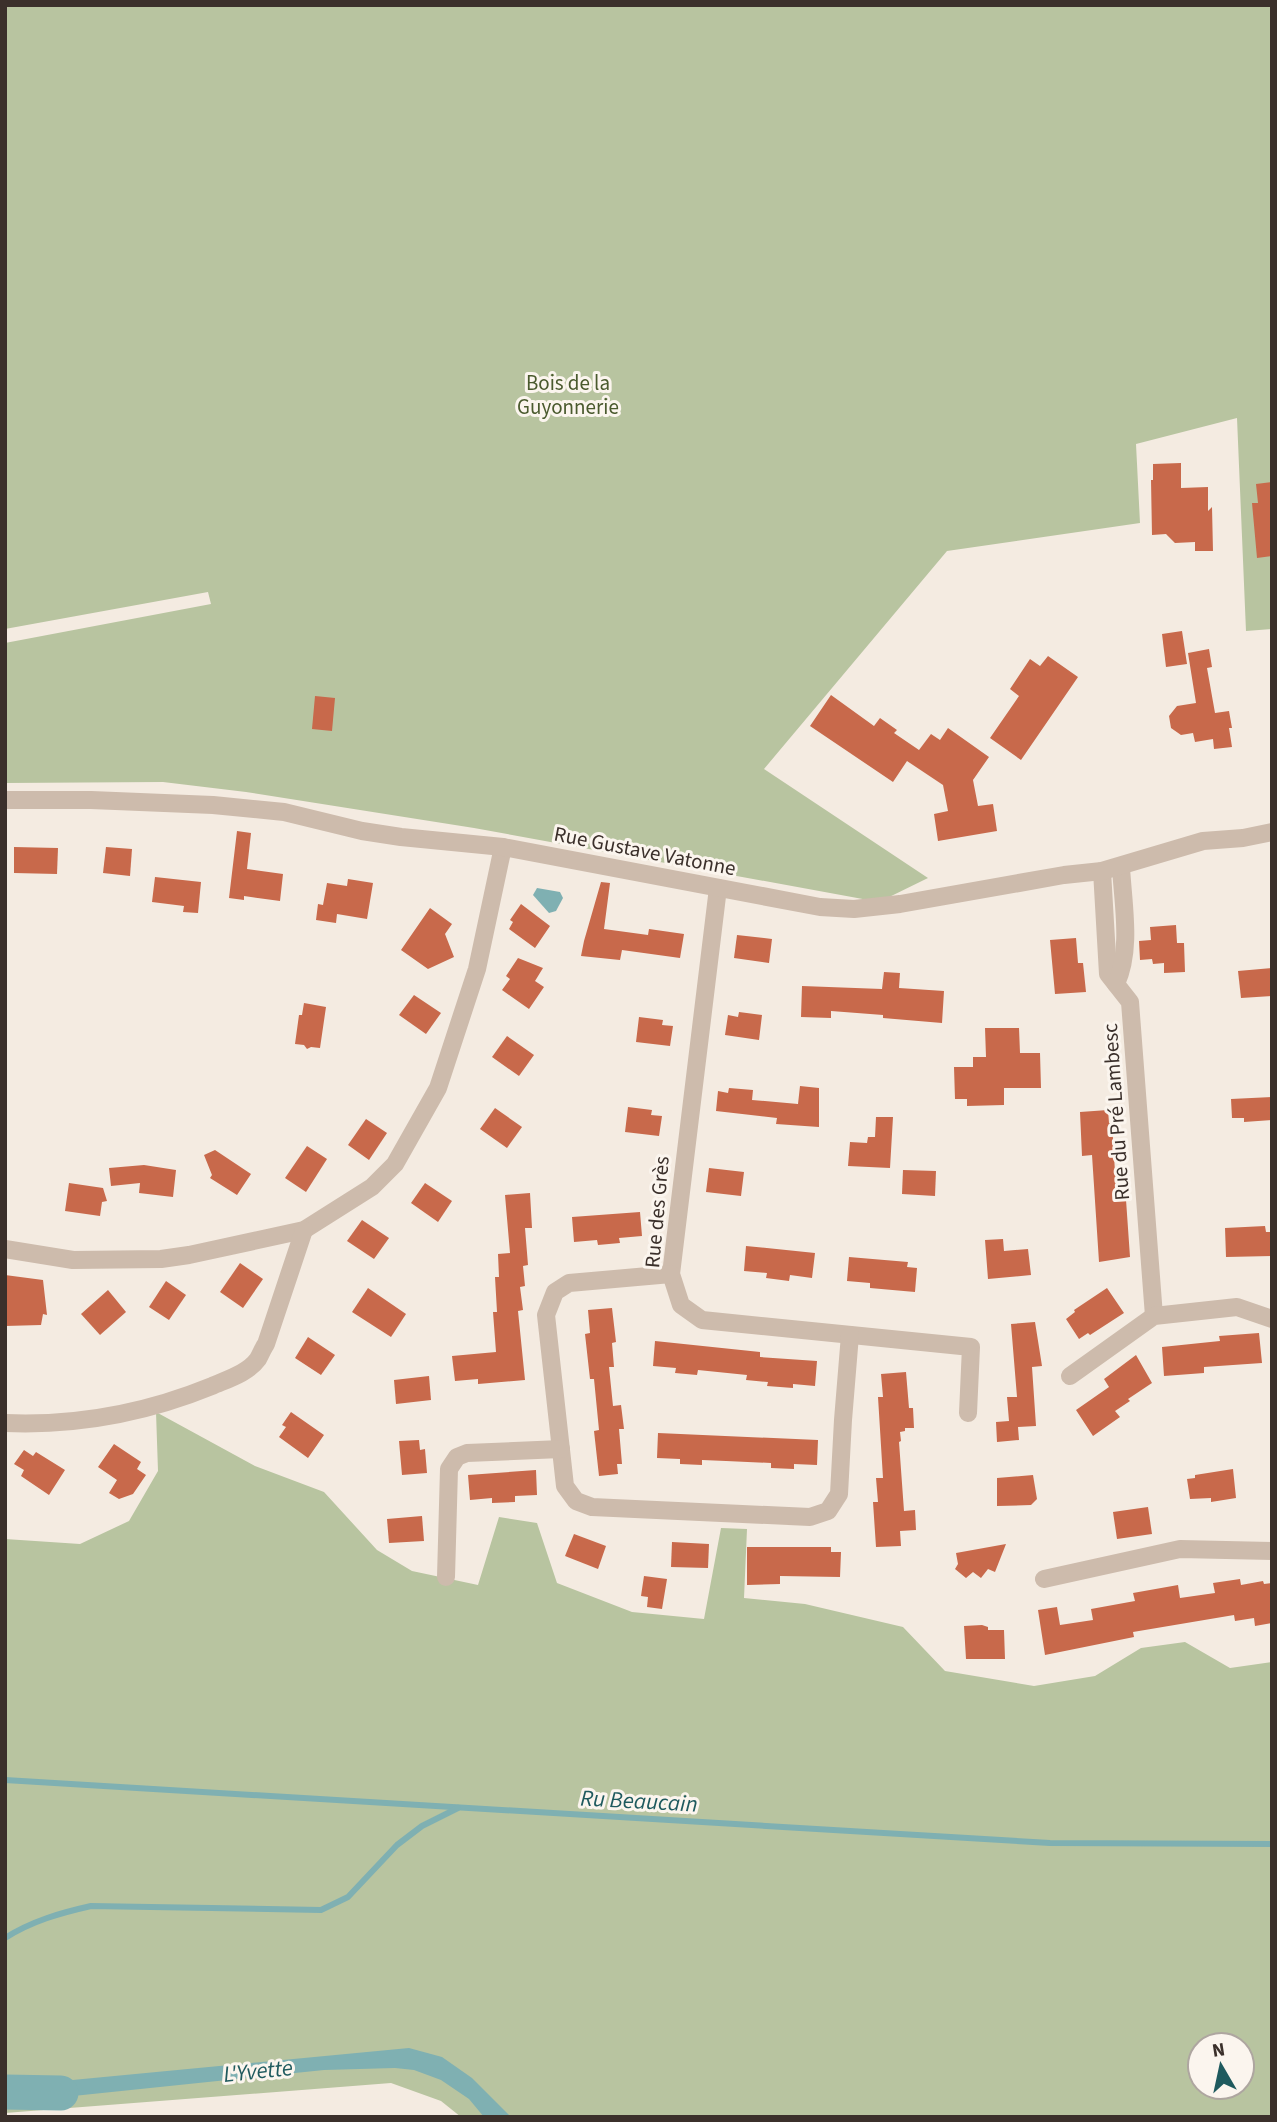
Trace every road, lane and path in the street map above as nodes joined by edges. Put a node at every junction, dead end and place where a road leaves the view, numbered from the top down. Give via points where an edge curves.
1 (5, 800) edge
2 (1272, 832) edge
3 (503, 847) junction
4 (1121, 867) junction
5 (1101, 871) junction
6 (718, 888) junction
7 (1116, 984) junction
8 (304, 1230) junction
9 (5, 1249) edge
10 (671, 1273) junction
11 (1154, 1316) junction
12 (1272, 1319) edge
13 (850, 1335) junction
14 (1070, 1376) dead end
15 (968, 1413) dead end
16 (5, 1423) edge
17 (561, 1449) junction
18 (1272, 1551) edge
19 (446, 1577) dead end
20 (1044, 1579) dead end

1 - 3 street, Rue Gustave Vatonne via 213,805 284,812 401,838
2 - 4 street, Rue Gustave Vatonne via 1203,841
3 - 6 street, Rue Gustave Vatonne
3 - 8 street via 477,969 429,1108 384,1177
4 - 5 street, Rue Gustave Vatonne
4 - 7 street via 1125,949
5 - 6 street, Rue Gustave Vatonne via 854,909
5 - 7 street, Rue du Pré Lambesc via 1108,974
6 - 10 street, Rue des Grès
7 - 11 street, Rue du Pré Lambesc via 1130,1002
8 - 9 street via 161,1259 73,1260
8 - 16 street via 266,1344 245,1371 193,1394 128,1413 78,1421
10 - 13 street, Rue des Grès via 681,1305 702,1320
10 - 17 street via 569,1283 555,1292 546,1315
11 - 12 street via 1237,1307
11 - 14 street
13 - 15 street, Rue des Grès via 971,1347
13 - 17 street via 839,1494 828,1511 810,1517 592,1507 576,1501 565,1486
17 - 19 street via 457,1457 449,1469
18 - 20 street via 1180,1549

